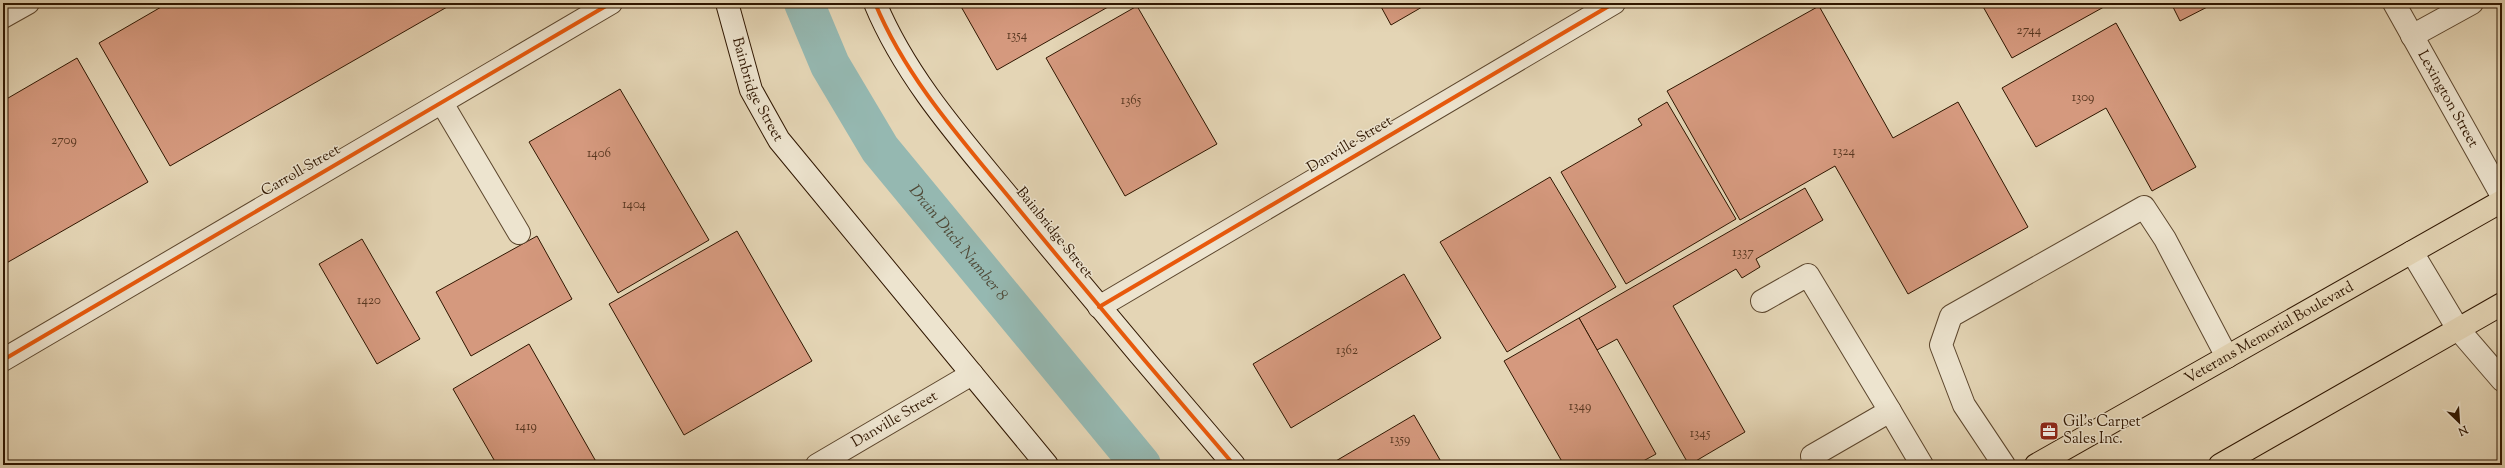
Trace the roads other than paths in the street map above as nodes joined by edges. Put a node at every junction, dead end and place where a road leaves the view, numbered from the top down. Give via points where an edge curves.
1 (28, 3) edge
2 (611, 3) edge
3 (727, 3) edge
4 (875, 3) edge
5 (1614, 3) edge
6 (2394, 3) edge
7 (2472, 3) edge
8 (3, 16) edge
9 (2412, 36) junction
10 (442, 102) junction
11 (2502, 196) edge
12 (2502, 201) edge
13 (520, 233) dead end
14 (2412, 252) junction
15 (1762, 301) dead end
16 (2502, 304) edge
17 (1099, 307) junction
18 (2458, 329) junction
19 (2227, 357) junction
20 (3, 360) edge
21 (972, 374) junction
22 (2502, 380) edge
23 (1890, 411) junction
24 (817, 465) edge
25 (1047, 465) edge
26 (1234, 465) edge
27 (1814, 465) edge
28 (1922, 465) edge
29 (2004, 465) edge
30 (2036, 465) edge
31 (2220, 465) edge

1 - 8 street
2 - 10 street, Carroll Street
3 - 21 street, Bainbridge Street via 751,90 779,140
4 - 17 street, Bainbridge Street via 883,23 926,95
5 - 17 street, Danville Street
6 - 9 street, Lexington Street
7 - 9 street
9 - 11 street, Lexington Street
10 - 13 street
10 - 20 street, Carroll Street
12 - 14 main road, Veterans Memorial Boulevard
14 - 18 street
14 - 19 main road, Veterans Memorial Boulevard
15 - 23 street via 1808,275
16 - 18 main road
17 - 26 street, Bainbridge Street
18 - 22 street
18 - 31 main road
19 - 29 street via 2165,239 2144,207 1951,316 1941,345 1964,405
19 - 30 main road, Veterans Memorial Boulevard
21 - 24 street, Danville Street
21 - 25 street, Bainbridge Street
23 - 27 street via 1812,456
23 - 28 street

